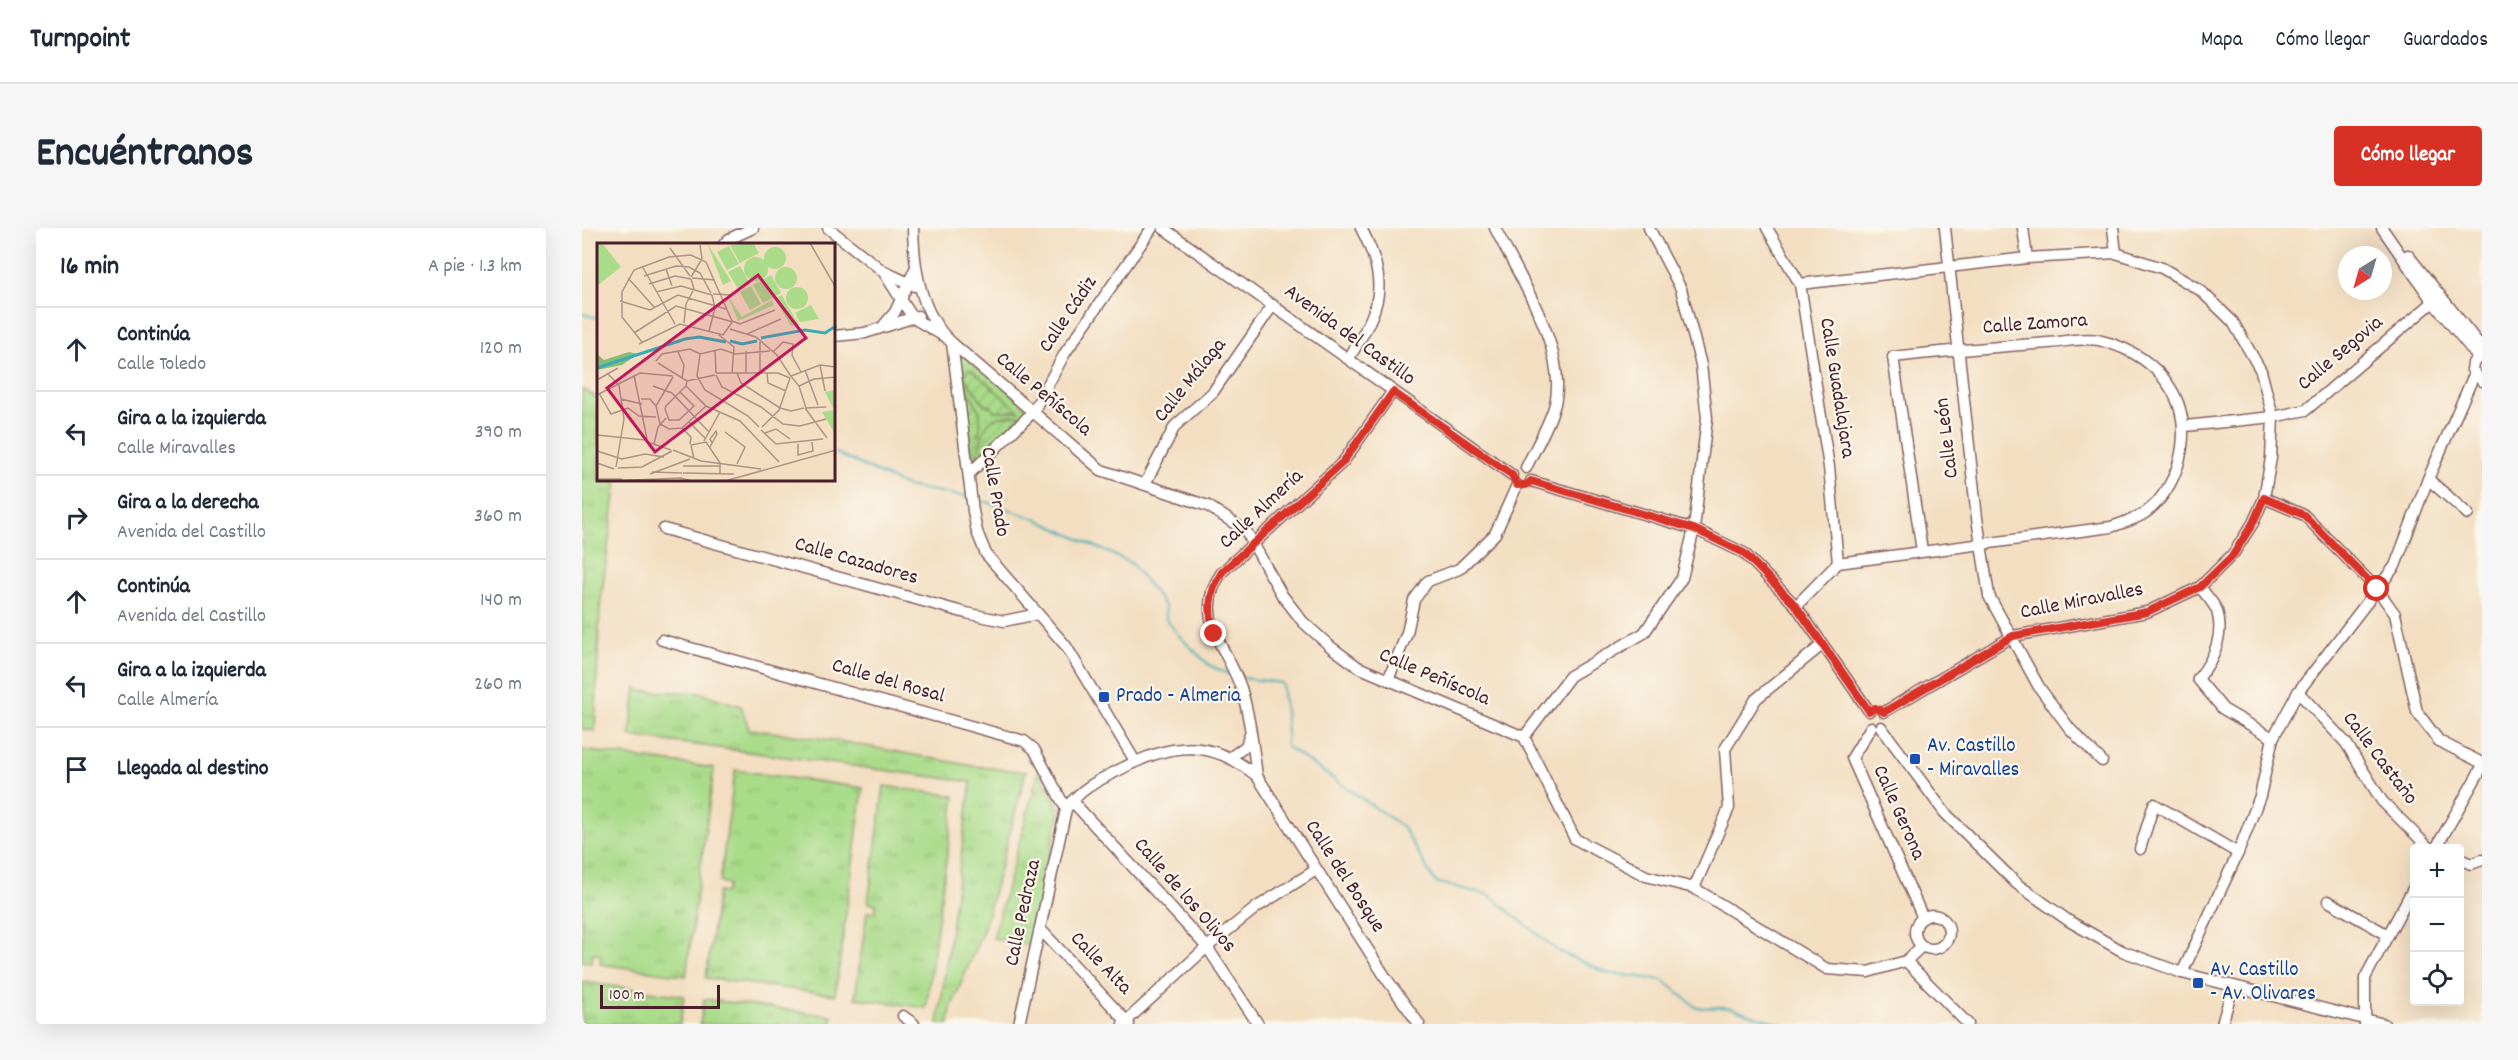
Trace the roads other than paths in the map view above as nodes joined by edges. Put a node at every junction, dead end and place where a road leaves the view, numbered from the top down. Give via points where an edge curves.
1 (753, 228) edge
2 (828, 228) edge
3 (913, 228) edge
4 (1152, 228) edge
5 (1162, 228) edge
6 (1361, 228) edge
7 (1495, 228) edge
8 (1649, 228) edge
9 (1767, 228) edge
10 (1945, 228) edge
11 (2024, 228) edge
12 (2113, 228) edge
13 (2382, 228) edge
14 (2390, 228) edge
15 (725, 243) edge
16 (2116, 253) junction
17 (2027, 258) junction
18 (1949, 268) junction
19 (915, 269) junction
20 (883, 271) junction
21 (909, 283) junction
22 (1800, 284) junction
23 (921, 290) junction
24 (901, 299) junction
25 (2436, 299) junction
26 (1273, 305) junction
27 (929, 311) junction
28 (914, 318) junction
29 (881, 327) junction
30 (836, 336) edge
31 (948, 340) junction
32 (1957, 349) junction
33 (2480, 353) edge
34 (1349, 358) junction
35 (2478, 378) edge
36 (1393, 392) junction
37 (1033, 412) junction
38 (2273, 417) junction
39 (2185, 426) junction
40 (1526, 468) junction
41 (969, 474) junction
42 (2428, 479) junction
43 (1515, 480) junction
44 (1531, 481) junction
45 (1144, 484) junction
46 (2264, 498) junction
47 (2468, 514) dead end
48 (664, 528) dead end
49 (1694, 529) junction
50 (1254, 543) junction
51 (1982, 544) junction
52 (1922, 551) junction
53 (1838, 563) junction
54 (2200, 587) junction
55 (2377, 589) junction
56 (1796, 606) junction
57 (1038, 614) junction
58 (2013, 636) junction
59 (662, 639) dead end
60 (1822, 645) junction
61 (1388, 680) junction
62 (2298, 692) junction
63 (1869, 711) junction
64 (1884, 712) junction
65 (1876, 727) junction
66 (1524, 737) junction
67 (2273, 738) junction
68 (1244, 757) junction
69 (1135, 761) junction
70 (2102, 761) dead end
71 (2482, 765) edge
72 (1069, 805) junction
73 (2424, 844) edge
74 (2443, 844) edge
75 (2140, 849) dead end
76 (2238, 853) junction
77 (2482, 860) edge
78 (2464, 861) edge
79 (1316, 870) junction
80 (1694, 888) junction
81 (2410, 896) edge
82 (2328, 901) dead end
83 (1923, 918) junction
84 (1042, 931) junction
85 (2388, 935) junction
86 (1922, 946) junction
87 (1207, 947) junction
88 (1906, 961) junction
89 (2182, 973) junction
90 (2233, 986) junction
91 (903, 1016) dead end
92 (2364, 1022) edge
93 (1126, 1023) edge
94 (914, 1024) edge
95 (1019, 1024) edge
96 (1258, 1024) edge
97 (1419, 1024) edge
98 (1968, 1024) edge
99 (2222, 1024) edge
100 (2384, 1024) edge

1 - 15 street
2 - 20 street
3 - 19 street, Calle Prado
4 - 37 street, Calle Cádiz via 1065,353
5 - 26 street, Avenida del Castillo
6 - 34 street via 1375,255 1380,290 1371,322
7 - 40 street via 1552,344 1558,371 1554,405
8 - 49 street via 1681,289 1701,365 1707,418
9 - 22 street, Calle Guadalajara
10 - 18 street, Calle León
11 - 17 street
12 - 16 street
13 - 25 street
14 - 25 street
16 - 17 street, Calle Miravalles
16 - 38 street, Calle Miravalles via 2162,268 2200,290 2233,322 2261,371
17 - 18 street, Calle Miravalles
18 - 22 street, Calle Miravalles
18 - 32 street, Calle León
19 - 21 street
19 - 23 street, Calle Prado
20 - 21 street
20 - 24 street
21 - 23 street
21 - 24 street
22 - 53 street, Calle Guadalajara via 1828,467
23 - 27 street, Calle Prado
24 - 28 street
24 - 29 street via 890,320
25 - 33 street
25 - 38 street, Calle Segovia via 2306,410
26 - 34 street, Avenida del Castillo
26 - 45 street, Calle Málaga via 1213,392 1174,426
27 - 28 street
27 - 31 street, Calle Prado
28 - 29 street
28 - 31 street
29 - 30 street
31 - 37 street, Calle Peñíscola
31 - 41 street, Calle Prado
32 - 39 street, Calle Zamora via 2096,340 2127,350 2152,365 2175,392
32 - 51 street, Calle León
32 - 52 street, Calle Zamora via 1893,357
33 - 35 street via 2473,363
34 - 36 street, Avenida del Castillo
35 - 42 street
36 - 43 street, Avenida del Castillo
36 - 50 street, Calle Almería via 1343,462
37 - 41 street, Calle Cádiz
37 - 45 street, Calle Peñíscola via 1101,470
38 - 39 street, Calle Segovia
38 - 46 street, Calle Miravalles
39 - 51 street, Calle Zamora via 2180,463 2168,489 2145,513 2111,527
40 - 43 street via 1517,468
40 - 44 street
41 - 57 street, Calle Prado via 977,532 986,554
42 - 47 street
42 - 55 street via 2395,566
43 - 44 street via 1526,485
43 - 61 street via 1495,534 1459,569 1428,581 1414,600 1407,633
44 - 49 street
45 - 50 street, Calle Peñíscola via 1208,506 1246,531
46 - 54 street, Calle Miravalles via 2233,555
46 - 55 street via 2304,515
48 - 57 street, Calle Cazadores via 966,613 1005,621
49 - 56 street via 1744,553
49 - 66 street via 1682,578 1644,633 1570,676
50 - 61 street, Calle Peñíscola via 1282,595 1303,621 1330,647
50 - 68 street, Calle Almería via 1222,572 1209,601 1214,634 1242,690 1251,730
51 - 52 street, Calle Zamora
51 - 58 street, Calle León via 1989,596
52 - 53 street, Calle Zamora
53 - 56 street
54 - 58 street, Calle Miravalles via 2147,612
54 - 67 street via 2217,611 2219,636 2213,660 2198,679 2223,709
55 - 62 street
55 - 71 street via 2395,614 2417,712 2439,741
56 - 60 street
57 - 69 street, Calle Prado via 1065,646
58 - 64 street, Calle Miravalles
58 - 70 street, Calle León via 2039,687 2070,729
59 - 72 street, Calle del Rosal via 1024,741 1034,749
60 - 63 street
60 - 80 street via 1756,699 1725,749 1729,808
61 - 66 street, Calle Peñíscola
62 - 67 street
62 - 73 street, Calle Castaño via 2346,743 2382,801
63 - 64 street via 1875,708
63 - 65 street via 1866,719
64 - 65 street via 1886,718
65 - 83 street, Calle Gerona via 1852,758
65 - 89 street via 1945,813 2017,884 2069,921 2122,951
66 - 80 street via 1575,839 1646,876
67 - 76 street via 2260,796
68 - 69 street via 1179,747
68 - 79 street, Calle del Bosque
69 - 72 street via 1088,786
71 - 74 street
72 - 84 street, Calle Pedraza
72 - 87 street, Calle de los Olivos
75 - 76 street via 2154,804
76 - 89 street
77 - 78 street via 2471,864
79 - 87 street via 1257,907
79 - 97 street, Calle del Bosque
80 - 88 street via 1827,969 1868,972
81 - 85 street
82 - 85 street
83 - 86 street via 1915,932
83 - 86 street via 1944,919 1949,933 1943,946
84 - 93 street, Calle Alta
84 - 95 street, Calle Pedraza
85 - 92 street via 2364,978
86 - 88 street
87 - 93 street
87 - 96 street, Calle de los Olivos
88 - 98 street
89 - 90 street
90 - 92 street
90 - 99 street
91 - 94 street
92 - 100 street

